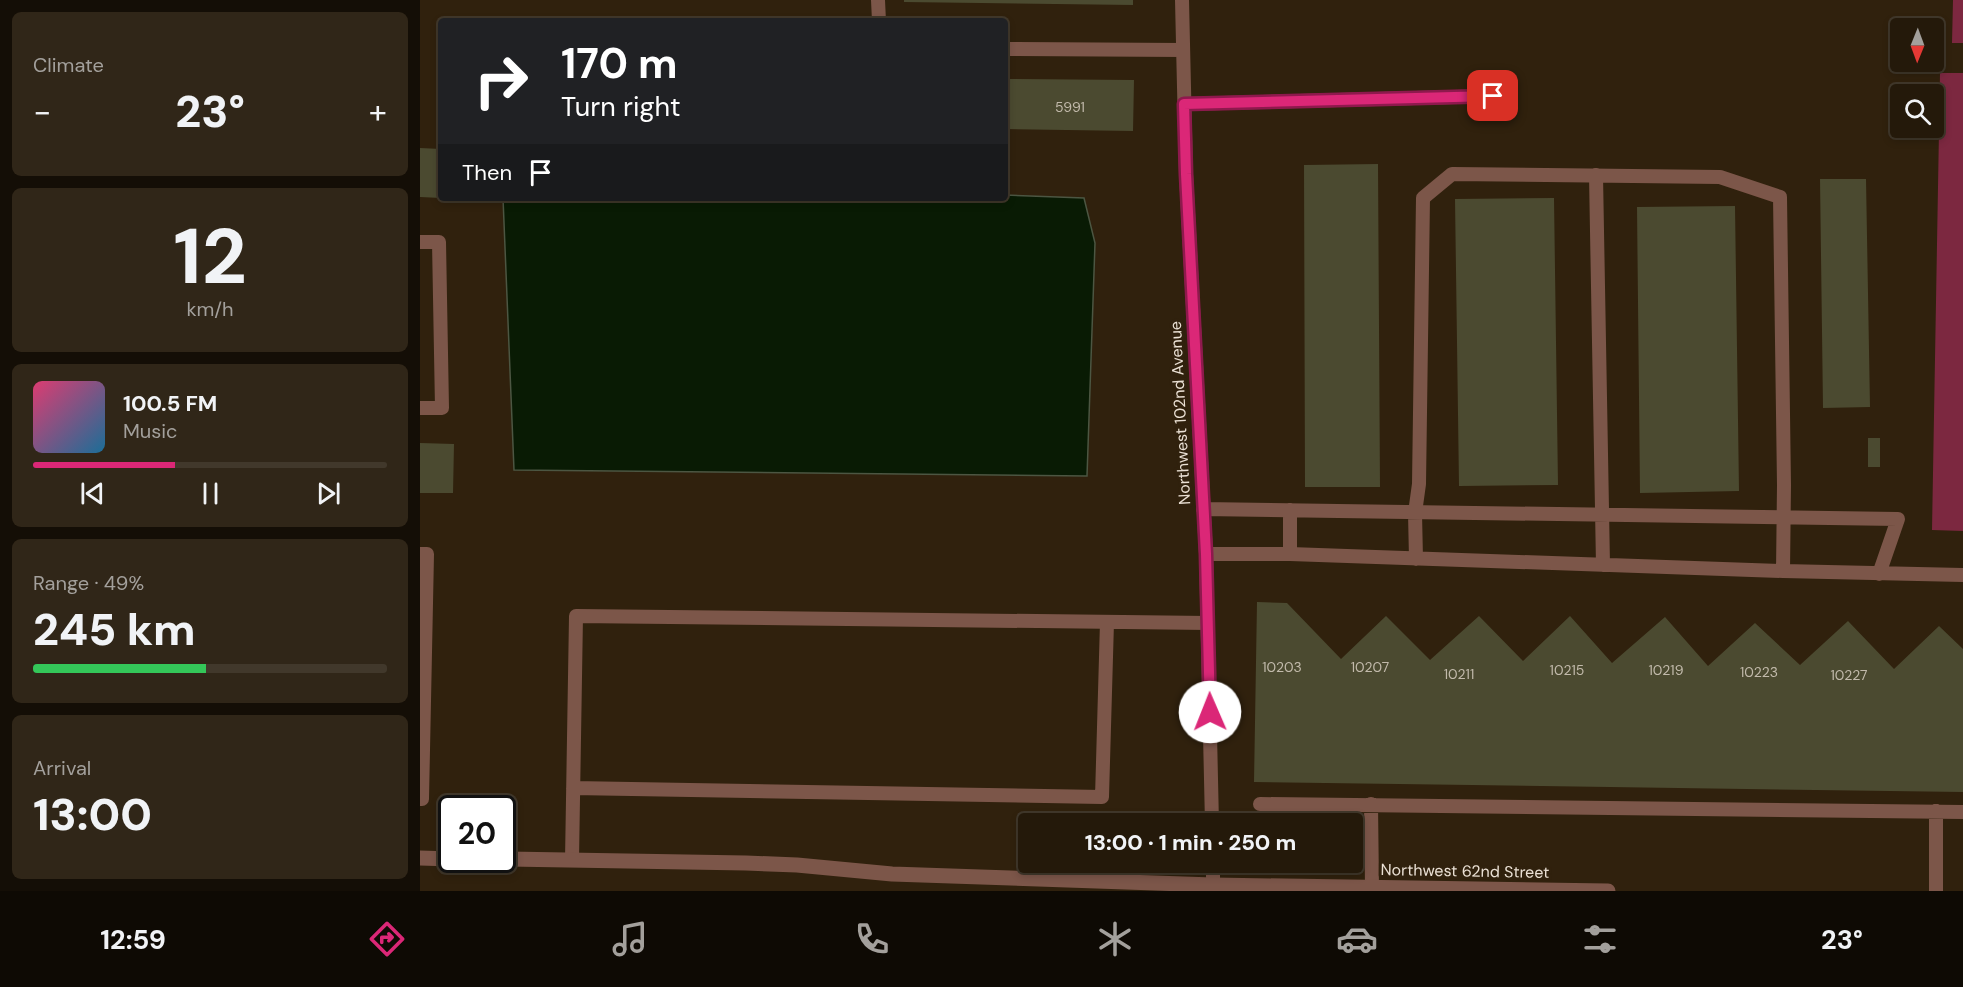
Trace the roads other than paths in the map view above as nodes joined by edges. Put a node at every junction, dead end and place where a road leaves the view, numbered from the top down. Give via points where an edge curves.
1 (878, 0) edge
2 (1182, 0) edge
3 (879, 18) edge
4 (1008, 49) edge
5 (1183, 50) junction
6 (1493, 96) dead end
7 (1184, 104) junction
8 (1596, 175) junction
9 (420, 242) edge
10 (420, 408) edge
11 (1203, 508) junction
12 (1290, 510) junction
13 (1415, 513) junction
14 (1601, 516) junction
15 (1784, 516) junction
16 (420, 554) edge
17 (1206, 554) junction
18 (1290, 554) junction
19 (1416, 559) junction
20 (1603, 566) junction
21 (1783, 572) junction
22 (1879, 573) junction
23 (1963, 575) edge
24 (1107, 622) junction
25 (1208, 623) junction
26 (422, 735) edge
27 (573, 788) junction
28 (420, 799) edge
29 (1260, 804) dead end
30 (1371, 804) junction
31 (1936, 811) junction
32 (1963, 812) edge
33 (1212, 813) edge
34 (420, 858) edge
35 (438, 858) edge
36 (516, 859) edge
37 (572, 860) junction
38 (1372, 887) junction
39 (1213, 888) edge
40 (1608, 891) edge
41 (1936, 891) edge

1 - 3 lane
2 - 5 lane, Northwest 102nd Avenue
4 - 5 lane
5 - 7 lane, Northwest 102nd Avenue
6 - 7 lane
7 - 11 lane, Northwest 102nd Avenue
8 - 13 lane via 1452,174 1423,198 1419,484
8 - 14 lane
8 - 15 lane via 1720,177 1780,198
9 - 10 lane via 439,242 442,408
11 - 12 lane
11 - 17 lane, Northwest 102nd Avenue
12 - 13 lane
12 - 18 lane
13 - 14 lane
13 - 19 lane
14 - 15 lane
14 - 20 lane
15 - 21 lane
15 - 22 lane via 1898,519
16 - 26 lane via 427,554
17 - 18 lane
17 - 25 lane, Northwest 102nd Avenue
18 - 19 lane
19 - 20 lane
20 - 21 lane
21 - 22 lane
22 - 23 lane
24 - 25 lane
24 - 27 lane via 576,616
24 - 27 lane via 1102,797
25 - 33 lane, Northwest 102nd Avenue
26 - 28 lane
27 - 37 lane
29 - 30 lane
30 - 31 lane
30 - 38 lane
31 - 32 lane
31 - 41 lane
34 - 35 street
36 - 37 street, Northwest 62nd Street
37 - 39 street, Northwest 62nd Street via 767,864 892,874
38 - 39 street, Northwest 62nd Street
38 - 40 street, Northwest 62nd Street

